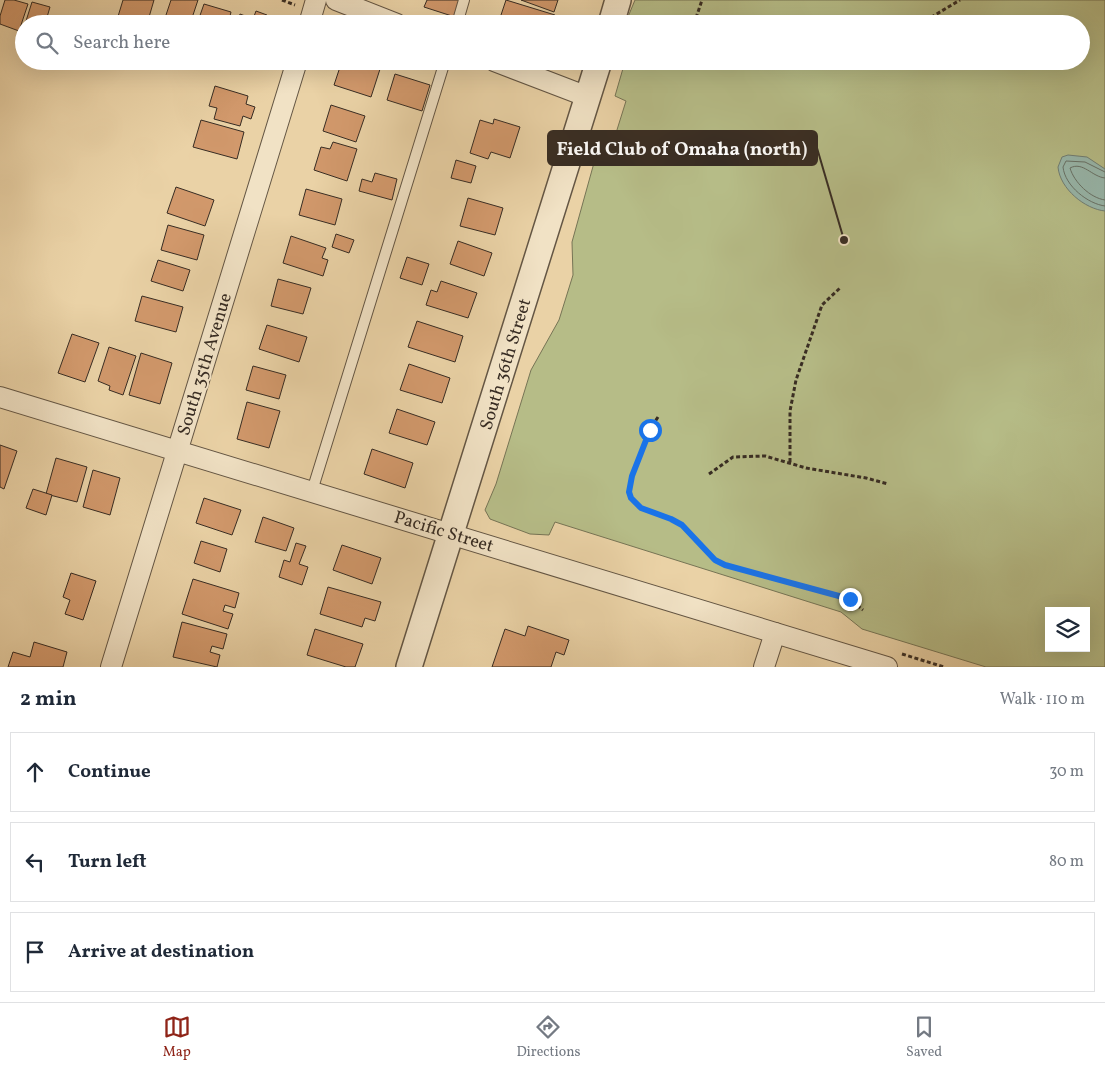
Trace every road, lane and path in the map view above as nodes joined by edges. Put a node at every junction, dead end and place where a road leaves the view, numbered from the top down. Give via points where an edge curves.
1 (316, 0) edge
2 (336, 0) edge
3 (464, 0) edge
4 (618, 0) edge
5 (702, 0) edge
6 (960, 0) edge
7 (312, 15) edge
8 (374, 15) edge
9 (460, 15) edge
10 (614, 15) edge
11 (697, 15) edge
12 (935, 15) edge
13 (294, 70) edge
14 (442, 70) edge
15 (518, 70) edge
16 (596, 70) edge
17 (588, 97) junction
18 (840, 288) dead end
19 (0, 397) edge
20 (658, 417) dead end
21 (177, 450) junction
22 (790, 462) junction
23 (709, 474) dead end
24 (888, 484) dead end
25 (312, 491) junction
26 (452, 533) junction
27 (863, 610) dead end
28 (775, 633) junction
29 (110, 667) edge
30 (410, 667) edge
31 (764, 667) edge
32 (887, 667) edge

1 - 7 street
2 - 8 street
3 - 9 lane
4 - 10 street
5 - 11 path
6 - 12 path
13 - 21 street, South 35th Avenue
14 - 25 lane
15 - 17 street
16 - 17 street, South 36th Street
17 - 26 street, South 36th Street
18 - 22 path via 822,305 796,380 790,411
19 - 21 street, Pacific Street
20 - 27 path via 632,476 629,492 635,504 682,525 715,560 725,565 850,599
21 - 25 street, Pacific Street
21 - 29 street, South 35th Avenue
22 - 23 path via 765,456 733,457
22 - 24 path
25 - 26 street, Pacific Street
26 - 28 street, Pacific Street
26 - 30 street, South 36th Street
28 - 31 street
28 - 32 street, Pacific Street

